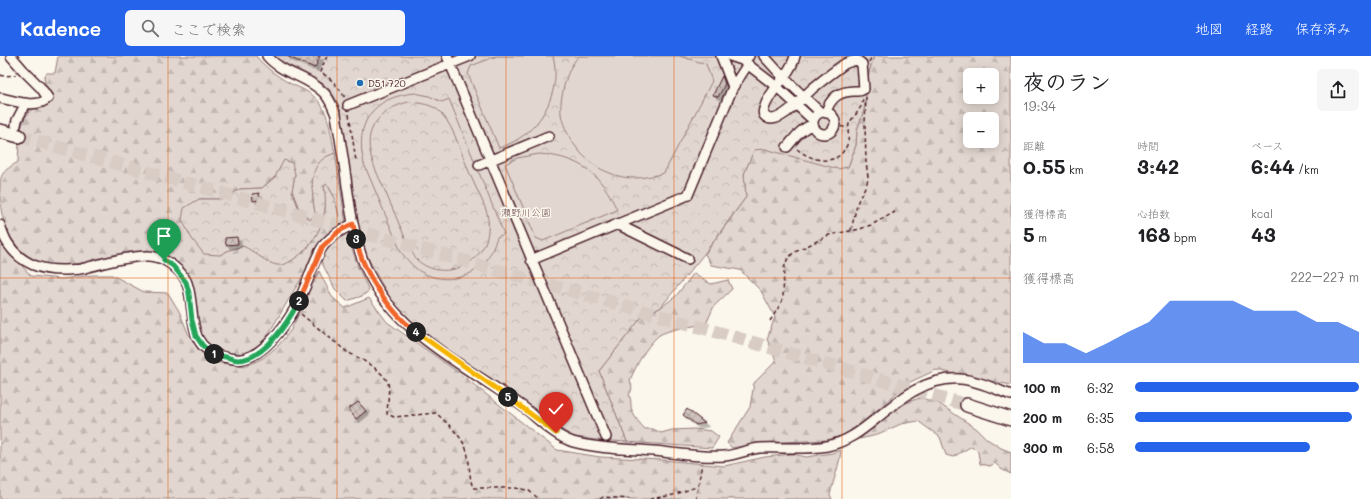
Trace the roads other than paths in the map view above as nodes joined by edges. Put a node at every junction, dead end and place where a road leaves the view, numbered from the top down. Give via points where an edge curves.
1 (11, 56) edge
2 (267, 56) edge
3 (470, 56) edge
4 (721, 56) edge
5 (730, 56) edge
6 (764, 56) edge
7 (795, 56) edge
8 (448, 60) edge
9 (746, 60) edge
10 (783, 77) junction
11 (733, 87) junction
12 (777, 87) junction
13 (803, 97) junction
14 (0, 98) edge
15 (26, 103) junction
16 (348, 105) dead end
17 (796, 105) junction
18 (823, 112) junction
19 (813, 123) junction
20 (18, 130) joint
21 (0, 131) edge
22 (549, 136) dead end
23 (789, 146) road end
24 (490, 160) junction
25 (479, 164) dead end
26 (353, 224) junction
27 (617, 224) junction
28 (0, 226) edge
29 (688, 259) dead end
30 (531, 260) junction
31 (1011, 395) edge
32 (967, 406) tunnel mouth
33 (1011, 419) edge
34 (606, 437) dead end

1 - 15 street via 48,98 38,104
2 - 26 street via 283,69 316,86 325,93 331,103 336,115
3 - 8 street
4 - 11 street
5 - 9 street
6 - 10 street
7 - 10 street
8 - 16 street
8 - 24 street
9 - 11 street
9 - 12 street
10 - 12 street
10 - 13 street
11 - 27 street via 688,194
12 - 17 street
12 - 17 street via 763,110 766,118 777,118
13 - 17 street
13 - 18 street
13 - 18 street via 843,65 857,60 862,64 865,89 840,93
14 - 15 street
15 - 20 street via 17,120
17 - 19 street
18 - 19 street via 818,113
18 - 19 street via 832,117 834,125 831,131 827,134 818,132
19 - 23 street
20 - 21 highway
22 - 24 street
24 - 25 street
24 - 30 street
26 - 28 street via 339,231 323,246 304,292 278,333 265,347 250,357 238,360 216,355 203,346 196,336 186,282 173,266 164,260 153,256 140,256 79,270 39,268 18,256 7,242
26 - 31 street via 367,270 380,294 408,326 556,433 570,441 589,446 703,456 726,456 756,448 826,446 859,434 910,393 941,380 960,379 980,383
27 - 29 street
27 - 30 street
30 - 34 street
32 - 33 highway

